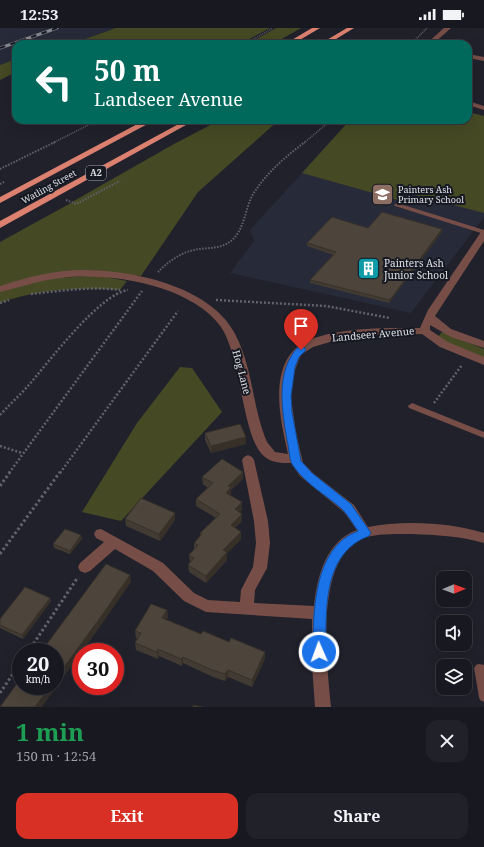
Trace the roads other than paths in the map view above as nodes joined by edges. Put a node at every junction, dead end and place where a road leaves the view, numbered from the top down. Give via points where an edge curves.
1 (317, 28) edge
2 (351, 28) edge
3 (448, 28) edge
4 (295, 40) edge
5 (330, 40) edge
6 (434, 40) edge
7 (472, 57) edge
8 (484, 59) edge
9 (472, 104) edge
10 (484, 108) edge
11 (143, 124) edge
12 (184, 124) edge
13 (0, 200) edge
14 (397, 205) dead end
15 (0, 225) edge
16 (484, 233) edge
17 (0, 288) edge
18 (430, 317) junction
19 (425, 331) junction
20 (484, 345) edge
21 (484, 361) edge
22 (412, 406) dead end
23 (484, 435) edge
24 (295, 458) junction
25 (248, 460) dead end
26 (365, 533) junction
27 (484, 538) edge
28 (85, 567) road end
29 (246, 609) junction
30 (320, 614) junction
31 (484, 670) edge
32 (484, 697) edge
33 (323, 707) edge

1 - 4 highway
2 - 5 highway
3 - 6 street
7 - 8 street
9 - 10 street
11 - 13 highway, Watling Street / A2
12 - 15 highway, Watling Street / A2
14 - 16 lane
16 - 18 street
17 - 24 street, Hog Lane via 43,277 83,273 108,274 149,282 192,299 218,317 231,337 240,358 254,422 263,447 274,457
18 - 19 street via 425,325
18 - 20 street via 443,328
19 - 21 street via 436,341
19 - 24 street, Landseer Avenue via 338,336 315,342 298,353 289,372 286,396
22 - 23 lane
24 - 26 street, Landseer Avenue via 308,476 347,507
25 - 29 street via 263,543 260,568 248,590
26 - 27 street via 426,530 457,532
26 - 30 street via 347,542 335,558 326,579
28 - 29 street via 107,538 158,567 194,601 211,607
29 - 30 street
30 - 33 street
31 - 32 lane via 479,668

